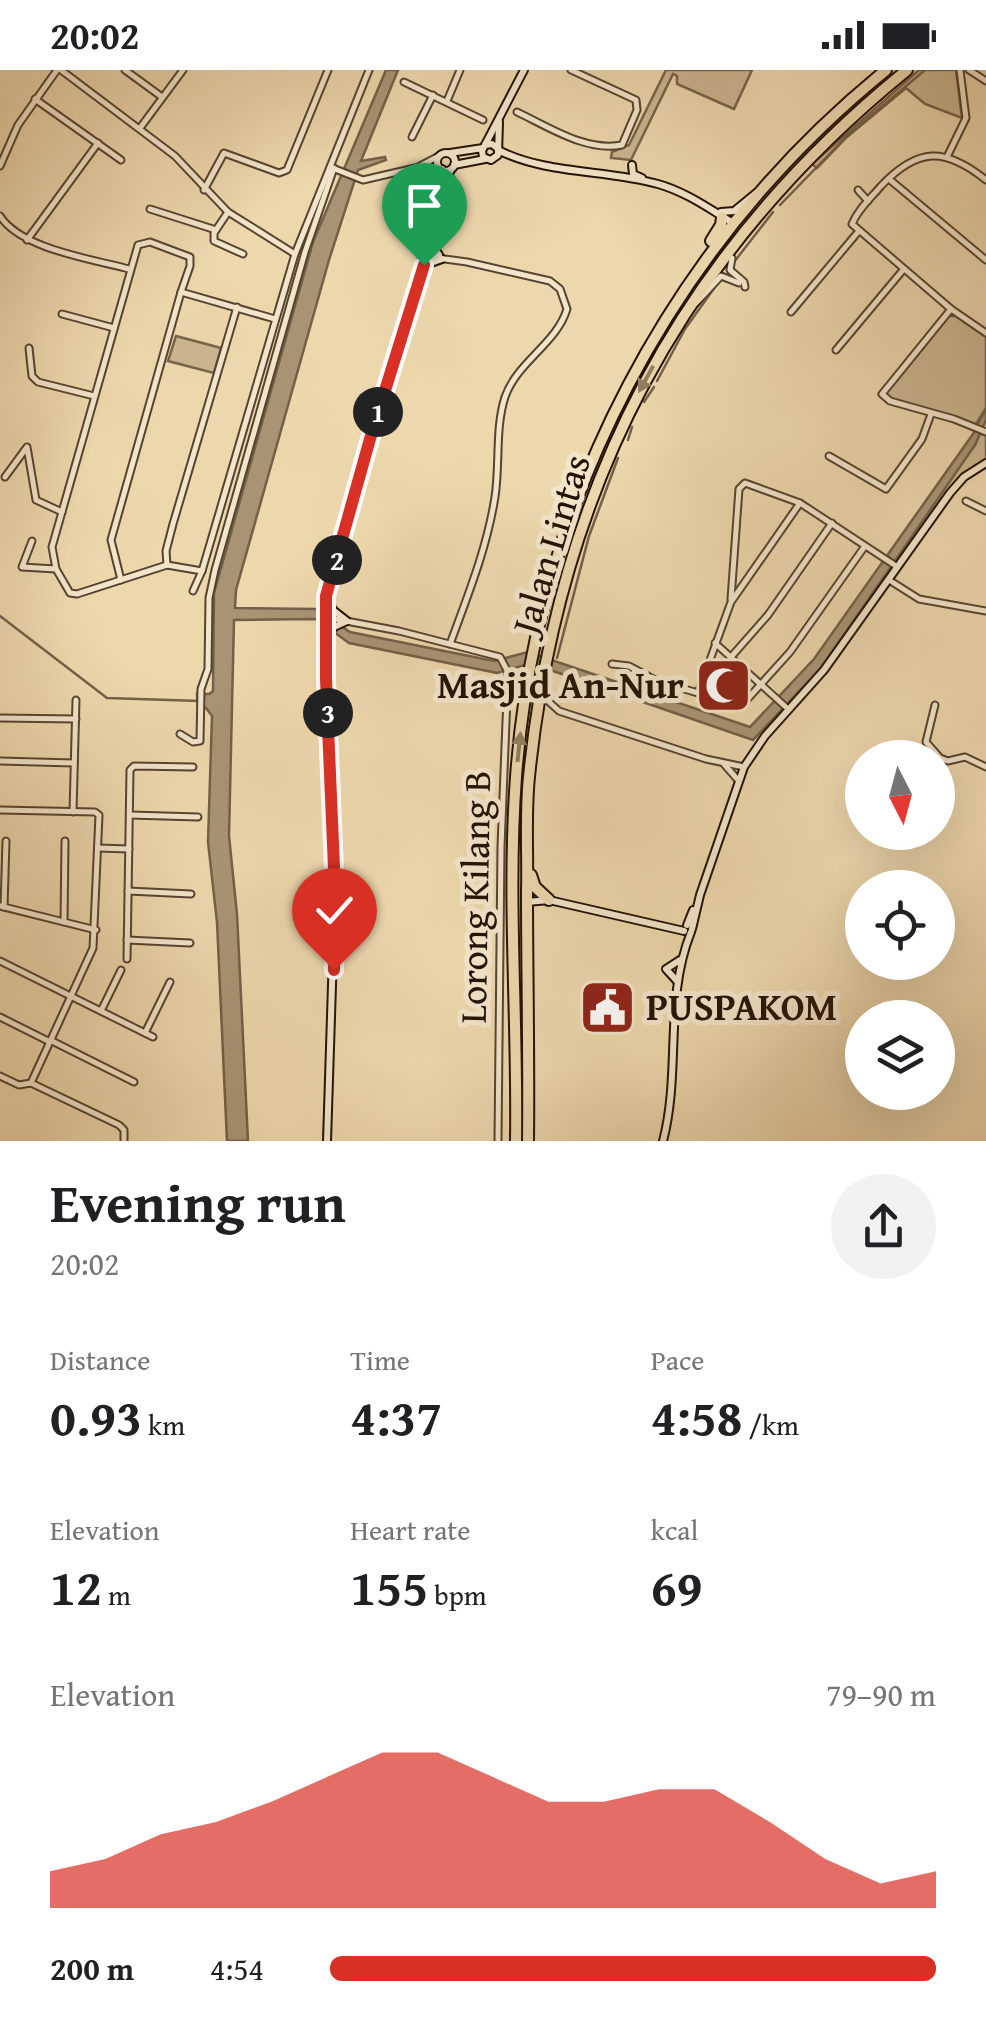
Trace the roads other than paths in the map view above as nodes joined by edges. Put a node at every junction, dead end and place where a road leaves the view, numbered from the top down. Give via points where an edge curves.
1 (59, 70) edge
2 (125, 70) edge
3 (183, 70) edge
4 (328, 70) edge
5 (368, 70) edge
6 (460, 70) edge
7 (571, 70) edge
8 (886, 70) edge
9 (908, 70) edge
10 (960, 70) edge
11 (969, 70) edge
12 (521, 71) edge
13 (986, 81) edge
14 (404, 82) dead end
15 (433, 95) junction
16 (162, 97) junction
17 (35, 99) junction
18 (447, 102) junction
19 (517, 112) dead end
20 (484, 120) dead end
21 (499, 122) junction
22 (140, 128) junction
23 (412, 136) dead end
24 (98, 143) junction
25 (484, 146) junction
26 (820, 146) junction
27 (498, 149) junction
28 (449, 154) junction
29 (440, 156) junction
30 (947, 158) junction
31 (490, 159) junction
32 (121, 160) dead end
33 (527, 163) junction
34 (632, 165) dead end
35 (0, 166) edge
36 (331, 167) junction
37 (415, 168) junction
38 (447, 168) junction
39 (888, 178) junction
40 (986, 180) edge
41 (656, 184) junction
42 (204, 190) junction
43 (858, 190) dead end
44 (756, 193) junction
45 (868, 201) junction
46 (150, 209) dead end
47 (228, 212) junction
48 (719, 214) junction
49 (0, 216) edge
50 (734, 224) junction
51 (749, 225) junction
52 (216, 230) junction
53 (858, 232) junction
54 (428, 236) junction
55 (28, 240) junction
56 (242, 254) dead end
57 (295, 254) junction
58 (424, 254) junction
59 (440, 257) junction
60 (986, 260) edge
61 (716, 266) junction
62 (420, 267) junction
63 (698, 268) junction
64 (130, 269) junction
65 (903, 270) junction
66 (745, 288) dead end
67 (181, 292) junction
68 (237, 306) junction
69 (687, 310) junction
70 (950, 310) junction
71 (792, 312) dead end
72 (62, 314) dead end
73 (274, 318) junction
74 (114, 328) junction
75 (986, 334) edge
76 (29, 348) dead end
77 (836, 350) dead end
78 (642, 360) junction
79 (94, 396) junction
80 (931, 414) junction
81 (984, 431) edge
82 (829, 456) dead end
83 (986, 463) edge
84 (5, 476) dead end
85 (966, 501) dead end
86 (800, 503) junction
87 (986, 511) edge
88 (62, 512) junction
89 (832, 524) junction
90 (32, 541) dead end
91 (865, 546) junction
92 (894, 565) junction
93 (167, 566) junction
94 (56, 569) junction
95 (202, 571) junction
96 (121, 580) junction
97 (889, 580) junction
98 (193, 591) dead end
99 (326, 596) junction
100 (731, 602) junction
101 (986, 612) edge
102 (325, 617) junction
103 (348, 622) junction
104 (325, 639) junction
105 (715, 643) junction
106 (450, 644) junction
107 (731, 658) junction
108 (612, 664) dead end
109 (544, 670) junction
110 (760, 684) junction
111 (698, 693) junction
112 (76, 700) dead end
113 (934, 705) dead end
114 (786, 708) junction
115 (559, 711) junction
116 (0, 718) edge
117 (76, 718) junction
118 (535, 730) junction
119 (180, 734) dead end
120 (0, 760) edge
121 (74, 763) junction
122 (724, 764) junction
123 (193, 767) dead end
124 (744, 767) junction
125 (986, 767) edge
126 (739, 782) junction
127 (0, 810) edge
128 (73, 812) junction
129 (527, 814) junction
130 (130, 815) junction
131 (198, 817) dead end
132 (6, 841) dead end
133 (65, 841) dead end
134 (513, 844) junction
135 (98, 848) junction
136 (129, 849) junction
137 (528, 864) junction
138 (128, 892) junction
139 (191, 894) dead end
140 (549, 900) junction
141 (528, 902) junction
142 (2, 906) edge
143 (514, 914) junction
144 (64, 922) junction
145 (688, 929) junction
146 (96, 930) junction
147 (127, 940) junction
148 (190, 944) dead end
149 (127, 959) dead end
150 (0, 961) edge
151 (121, 970) dead end
152 (170, 982) dead end
153 (71, 996) junction
154 (101, 1011) junction
155 (0, 1017) edge
156 (528, 1027) junction
157 (145, 1033) junction
158 (516, 1036) junction
159 (153, 1037) dead end
160 (50, 1041) junction
161 (0, 1076) edge
162 (134, 1082) dead end
163 (31, 1083) junction
164 (124, 1141) edge
165 (327, 1141) edge
166 (498, 1141) edge
167 (516, 1141) edge
168 (528, 1141) edge
169 (664, 1141) edge

1 - 17 street
1 - 22 street
2 - 16 street
3 - 16 street
4 - 42 street via 288,170 224,153
5 - 36 street
6 - 18 street
7 - 19 street via 636,100 622,145 584,142
8 - 44 highway, Jalan Lintas
9 - 26 highway, Jalan Lintas
10 - 30 street via 966,118
11 - 13 street
12 - 21 street
14 - 15 street
15 - 18 street
15 - 23 street
16 - 22 street
17 - 24 street
17 - 35 street
18 - 20 street
21 - 25 street
21 - 27 street
22 - 42 street
24 - 32 street
24 - 55 street
25 - 27 street
25 - 28 street
25 - 31 street
26 - 50 highway via 742,226
26 - 51 highway, Jalan Lintas
27 - 31 street
27 - 33 street
28 - 29 street
28 - 38 street via 454,158
29 - 37 street
29 - 38 street
30 - 39 street via 916,158
30 - 40 street
31 - 33 street
31 - 38 street
33 - 41 street
34 - 41 street via 633,174
36 - 37 street via 358,178
36 - 57 street
36 - 119 street via 215,570 200,740
37 - 38 street
38 - 54 street
39 - 45 street
39 - 60 street
41 - 48 street
42 - 47 street
43 - 45 street
44 - 48 street
44 - 50 highway, Jalan Lintas
45 - 53 street via 853,219
46 - 52 street
47 - 52 street
47 - 57 street
48 - 50 street
48 - 63 highway via 719,230
49 - 55 street
50 - 63 highway, Jalan Lintas
51 - 61 highway, Jalan Lintas
51 - 66 street via 728,266
52 - 56 street via 214,241
53 - 65 street
53 - 71 street
54 - 58 street
54 - 59 street
55 - 64 street
57 - 73 street
58 - 59 street
58 - 62 street
59 - 62 street
59 - 106 street via 554,283 566,301 564,318 506,396 485,547
61 - 69 highway, Jalan Lintas
61 - 69 street via 740,284 721,276
61 - 78 highway via 704,270
62 - 99 street
63 - 78 highway, Jalan Lintas
64 - 67 street via 142,242 190,257
64 - 74 street
65 - 70 street
65 - 77 street
67 - 68 street
67 - 96 street via 111,540
68 - 73 street
68 - 93 street via 169,538
69 -> 109 highway, Jalan Lintas via 608,454
70 - 75 street
70 - 80 street via 882,394
72 - 74 street
73 - 95 street
74 - 79 street
76 - 79 street via 38,382
134 -> 78 highway, Jalan Lintas via 526,694 556,561 608,422
79 - 88 street
80 - 81 street
80 - 82 street via 922,439 886,489
83 - 92 street via 957,484
84 - 88 street via 26,447 36,500
85 - 87 street
86 - 89 street
86 - 100 street
86 - 100 street via 742,484
88 - 94 street via 52,547
89 - 91 street
89 - 107 street
90 - 94 street via 22,567
91 - 92 street
91 - 110 street
92 - 97 street
93 - 95 street
93 - 96 street
94 - 96 street via 70,593
95 - 98 street
97 - 101 street via 920,599
97 - 114 street via 824,670
99 - 102 street
99 - 103 street
100 - 105 street
102 - 103 street
102 - 104 street
103 - 104 street
103 - 106 street
104 - 165 street via 335,892
105 - 107 street
105 - 111 street
106 - 166 street, Lorong Kilang B via 500,657 508,672
107 - 110 street
108 - 111 street
109 - 115 street via 546,698
109 - 118 highway, Jalan Lintas
110 - 111 street via 739,706
110 - 114 street
112 - 117 street
113 - 125 street via 928,748 948,761 965,757
114 - 124 street
115 - 118 street via 546,713
115 - 122 street
116 - 117 street
117 - 121 street
118 - 129 highway, Jalan Lintas
120 - 121 street
121 - 128 street
122 - 124 street
122 - 126 street
123 - 130 street via 132,768
124 - 126 street
126 - 145 street
127 - 128 street
128 - 135 street via 97,812
129 - 134 highway via 521,839
129 - 137 highway, Jalan Lintas
130 - 131 street
130 - 136 street
132 - 142 street
133 - 144 street
134 - 143 highway, Jalan Lintas
135 - 136 street
135 - 146 street
136 - 138 street
137 - 140 highway via 535,886
137 - 141 highway, Jalan Lintas
138 - 139 street
138 - 147 street
140 - 141 street
140 - 145 street
141 - 143 highway
141 - 156 highway, Jalan Lintas
142 - 144 street
143 - 158 highway, Jalan Lintas
144 - 146 street
145 - 169 street via 682,957 666,969 678,983
146 - 153 street
147 - 148 street
147 - 149 street
150 - 153 street
151 - 154 street
152 - 157 street
153 - 154 street
153 - 160 street
154 - 157 street
155 - 160 street
156 - 158 highway
156 - 168 highway, Jalan Lintas via 535,1036
157 - 159 street
158 - 167 highway, Jalan Lintas
160 - 162 street
160 - 163 street
161 - 163 street
163 - 164 street via 119,1125

